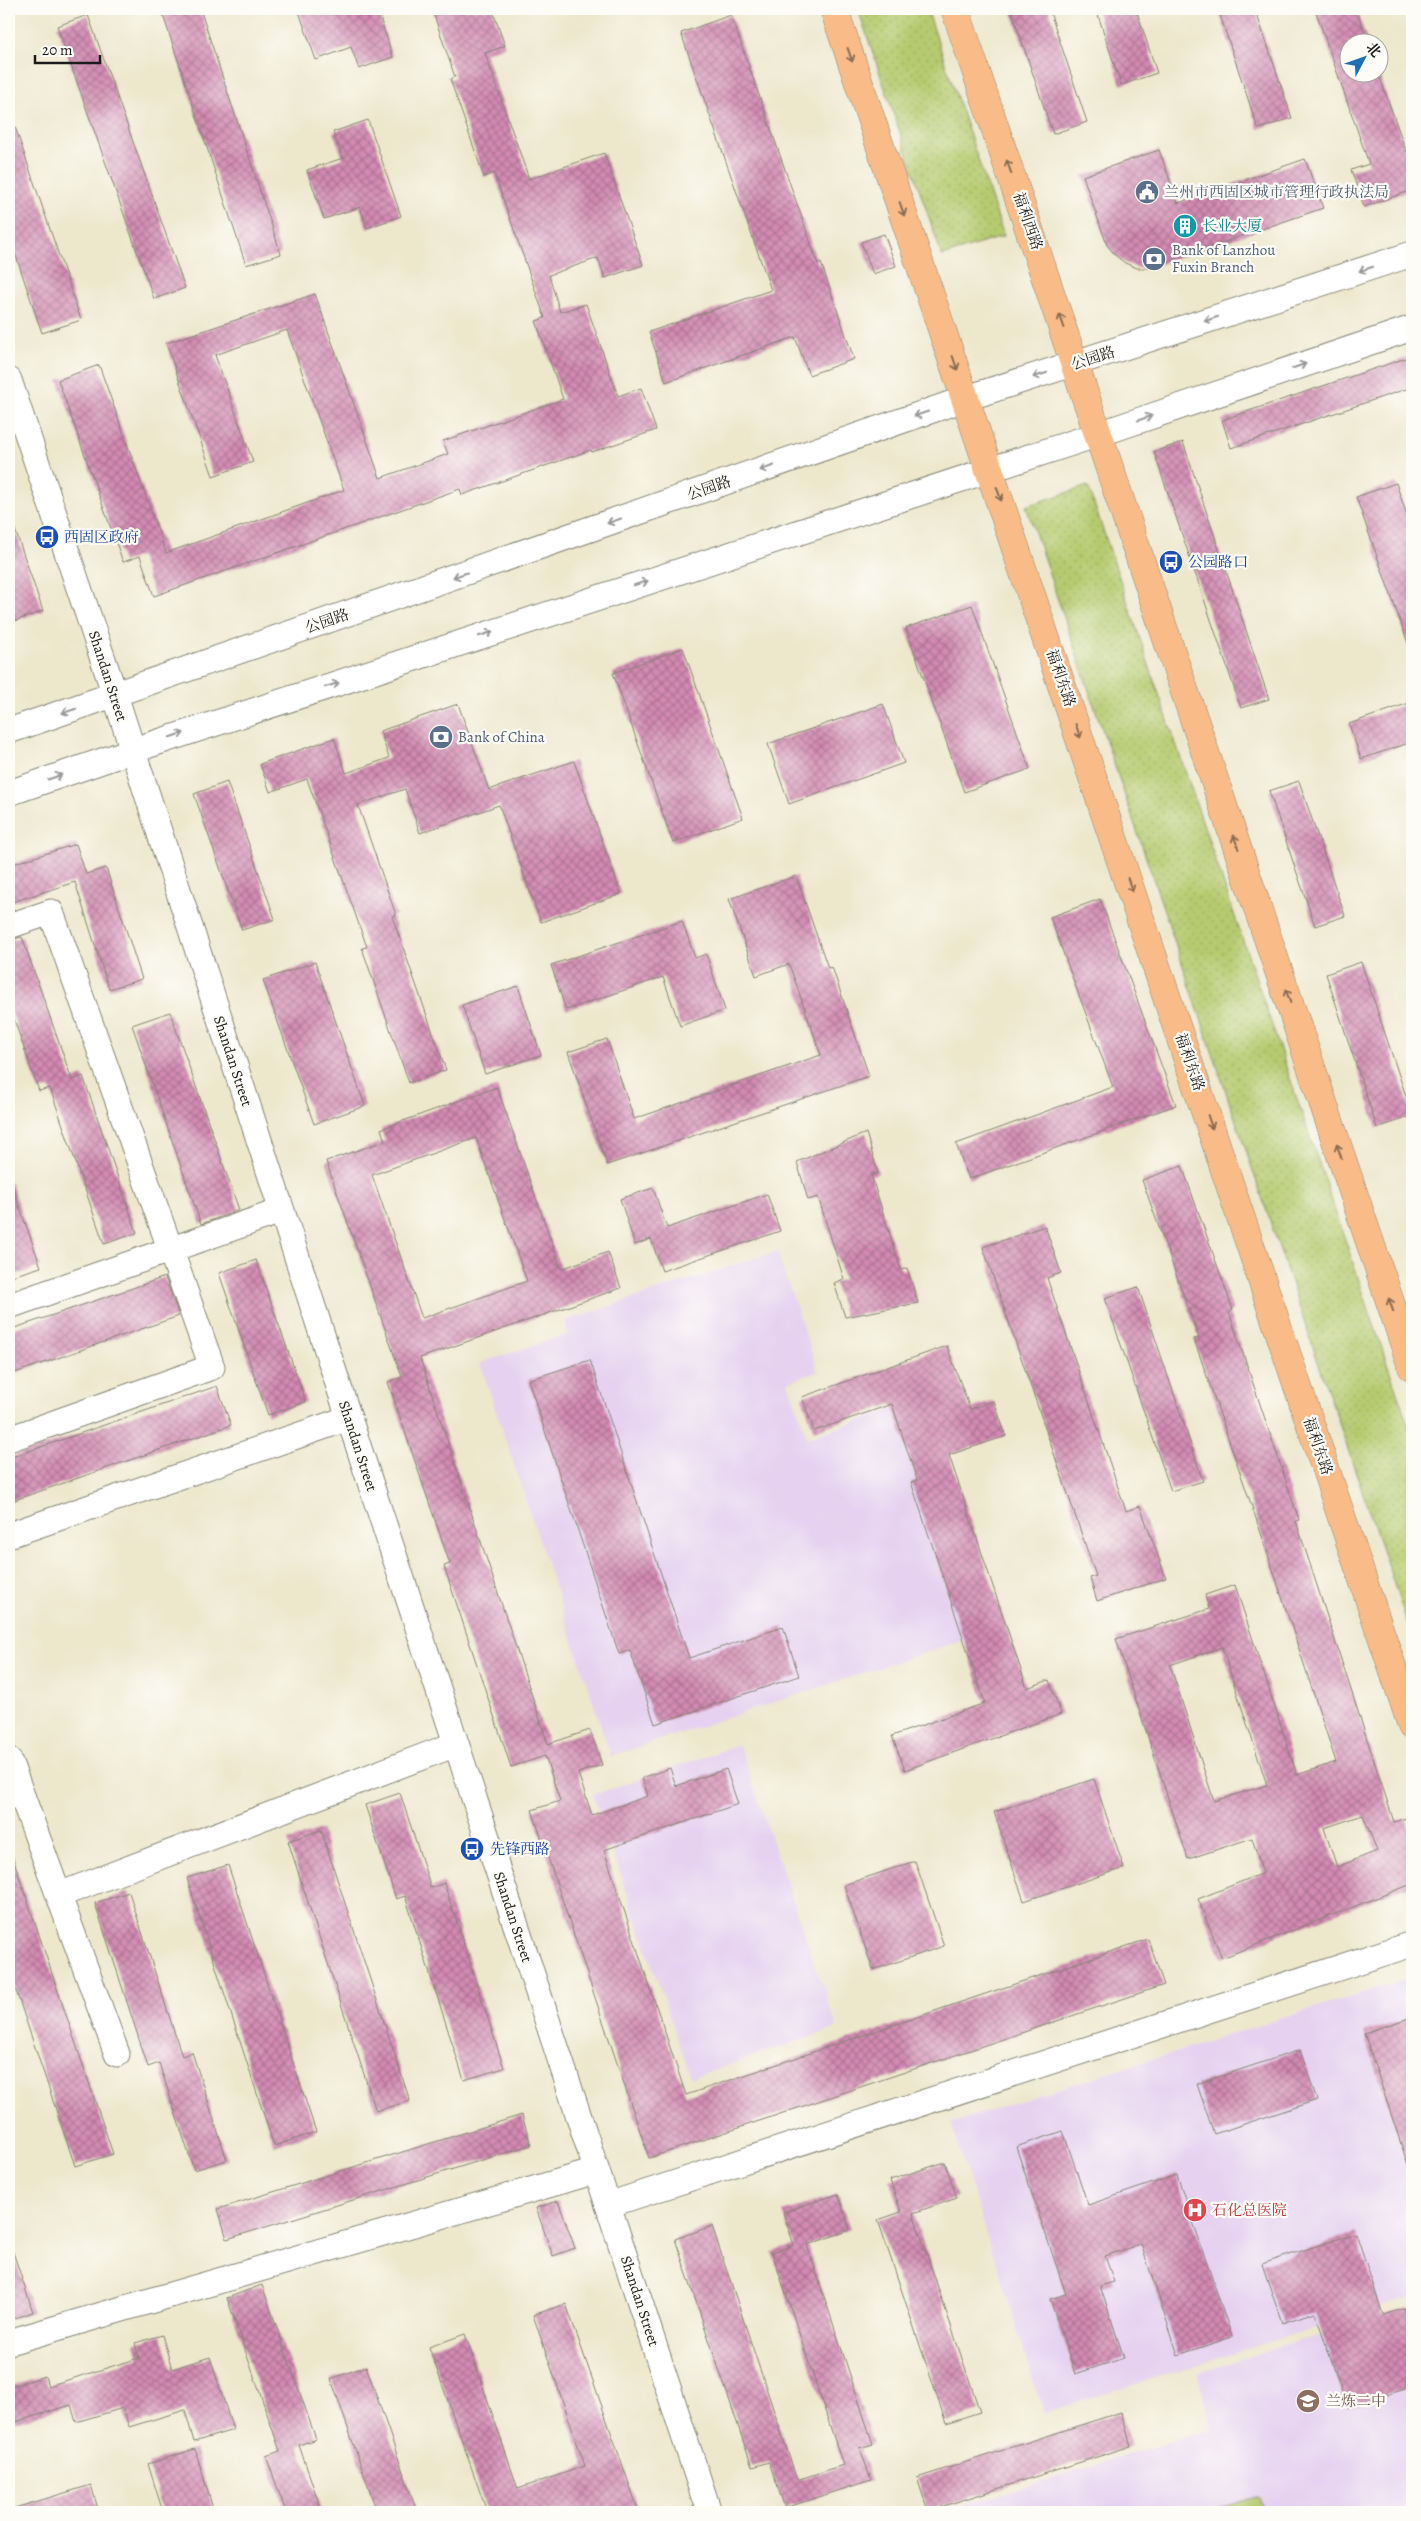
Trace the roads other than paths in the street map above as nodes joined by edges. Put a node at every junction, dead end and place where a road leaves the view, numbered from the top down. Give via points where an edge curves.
1 (834, 9) edge
2 (955, 9) edge
3 (1412, 254) edge
4 (1412, 328) edge
5 (1076, 363) junction
6 (9, 380) edge
7 (967, 398) junction
8 (1099, 434) junction
9 (990, 468) junction
10 (115, 695) junction
11 (9, 731) edge
12 (131, 751) junction
13 (9, 793) edge
14 (9, 926) edge
15 (281, 1211) junction
16 (170, 1250) junction
17 (9, 1306) edge
18 (1412, 1367) edge
19 (349, 1418) junction
20 (9, 1438) edge
21 (9, 1536) edge
22 (1412, 1726) edge
23 (456, 1744) junction
24 (9, 1760) edge
25 (58, 1895) junction
26 (1412, 1944) edge
27 (117, 2054) dead end
28 (596, 2171) junction
29 (608, 2205) junction
30 (9, 2342) edge
31 (710, 2512) edge

1 -> 7 main road
5 -> 2 main road, 福利西路
3 -> 5 street, 公园路
8 -> 4 street
5 -> 7 street, 公园路
5 - 8 main road, 福利西路
6 - 10 street, Shandan Street
7 - 9 main road, 福利东路
7 -> 10 street, 公园路
8 - 9 street
18 -> 8 main road
12 -> 9 street
9 -> 22 main road, 福利东路
10 -> 11 street, 公园路
10 - 12 street, Shandan Street
13 -> 12 street
12 - 15 street, Shandan Street
14 - 16 street via 51,912
15 - 16 street
15 - 19 street, Shandan Street
16 - 17 street
16 - 20 street via 212,1367
19 - 21 street
19 - 23 street, Shandan Street
23 - 25 street
23 - 28 street, Shandan Street
24 - 25 street
25 - 27 street
26 - 29 street
28 - 29 street, Shandan Street
28 - 30 street
29 - 31 street, Shandan Street

